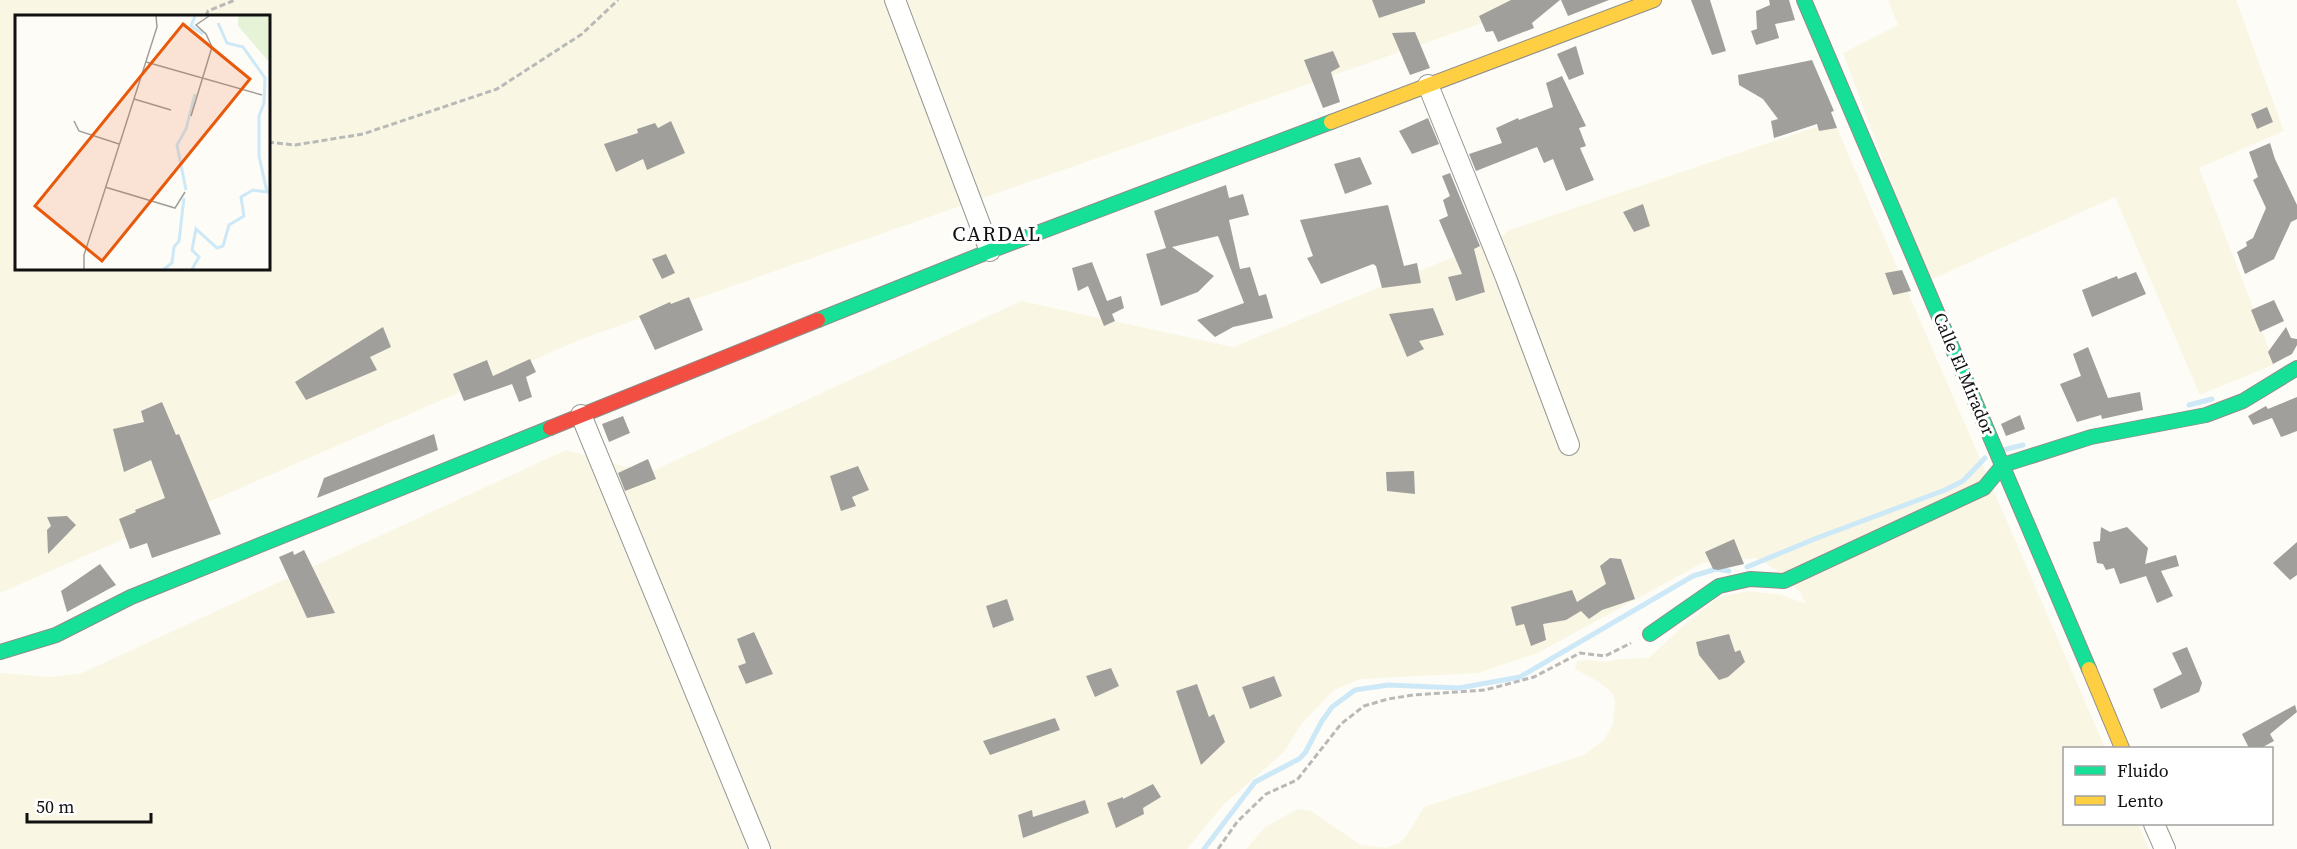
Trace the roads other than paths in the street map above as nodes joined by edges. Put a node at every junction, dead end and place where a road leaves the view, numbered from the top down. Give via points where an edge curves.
1 (895, 0) edge
2 (1654, 0) edge
3 (1804, 0) edge
4 (1428, 85) junction
5 (990, 251) junction
6 (2297, 368) edge
7 (581, 415) junction
8 (1569, 445) dead end
9 (2003, 465) junction
10 (1650, 634) road end
11 (0, 652) edge
12 (2122, 747) edge
13 (2154, 825) edge
14 (760, 849) edge
15 (2164, 849) edge

1 - 5 street
2 - 4 street
3 - 9 street, Calle El Mirador
4 - 5 street
4 - 8 street
5 - 7 street
6 - 9 street via 2243,401 2206,415 2091,437
7 - 11 street via 131,597 56,635
7 - 14 street
9 - 10 street via 1984,488 1784,581 1750,579 1719,586
9 - 12 street, Calle El Mirador
13 - 15 street

